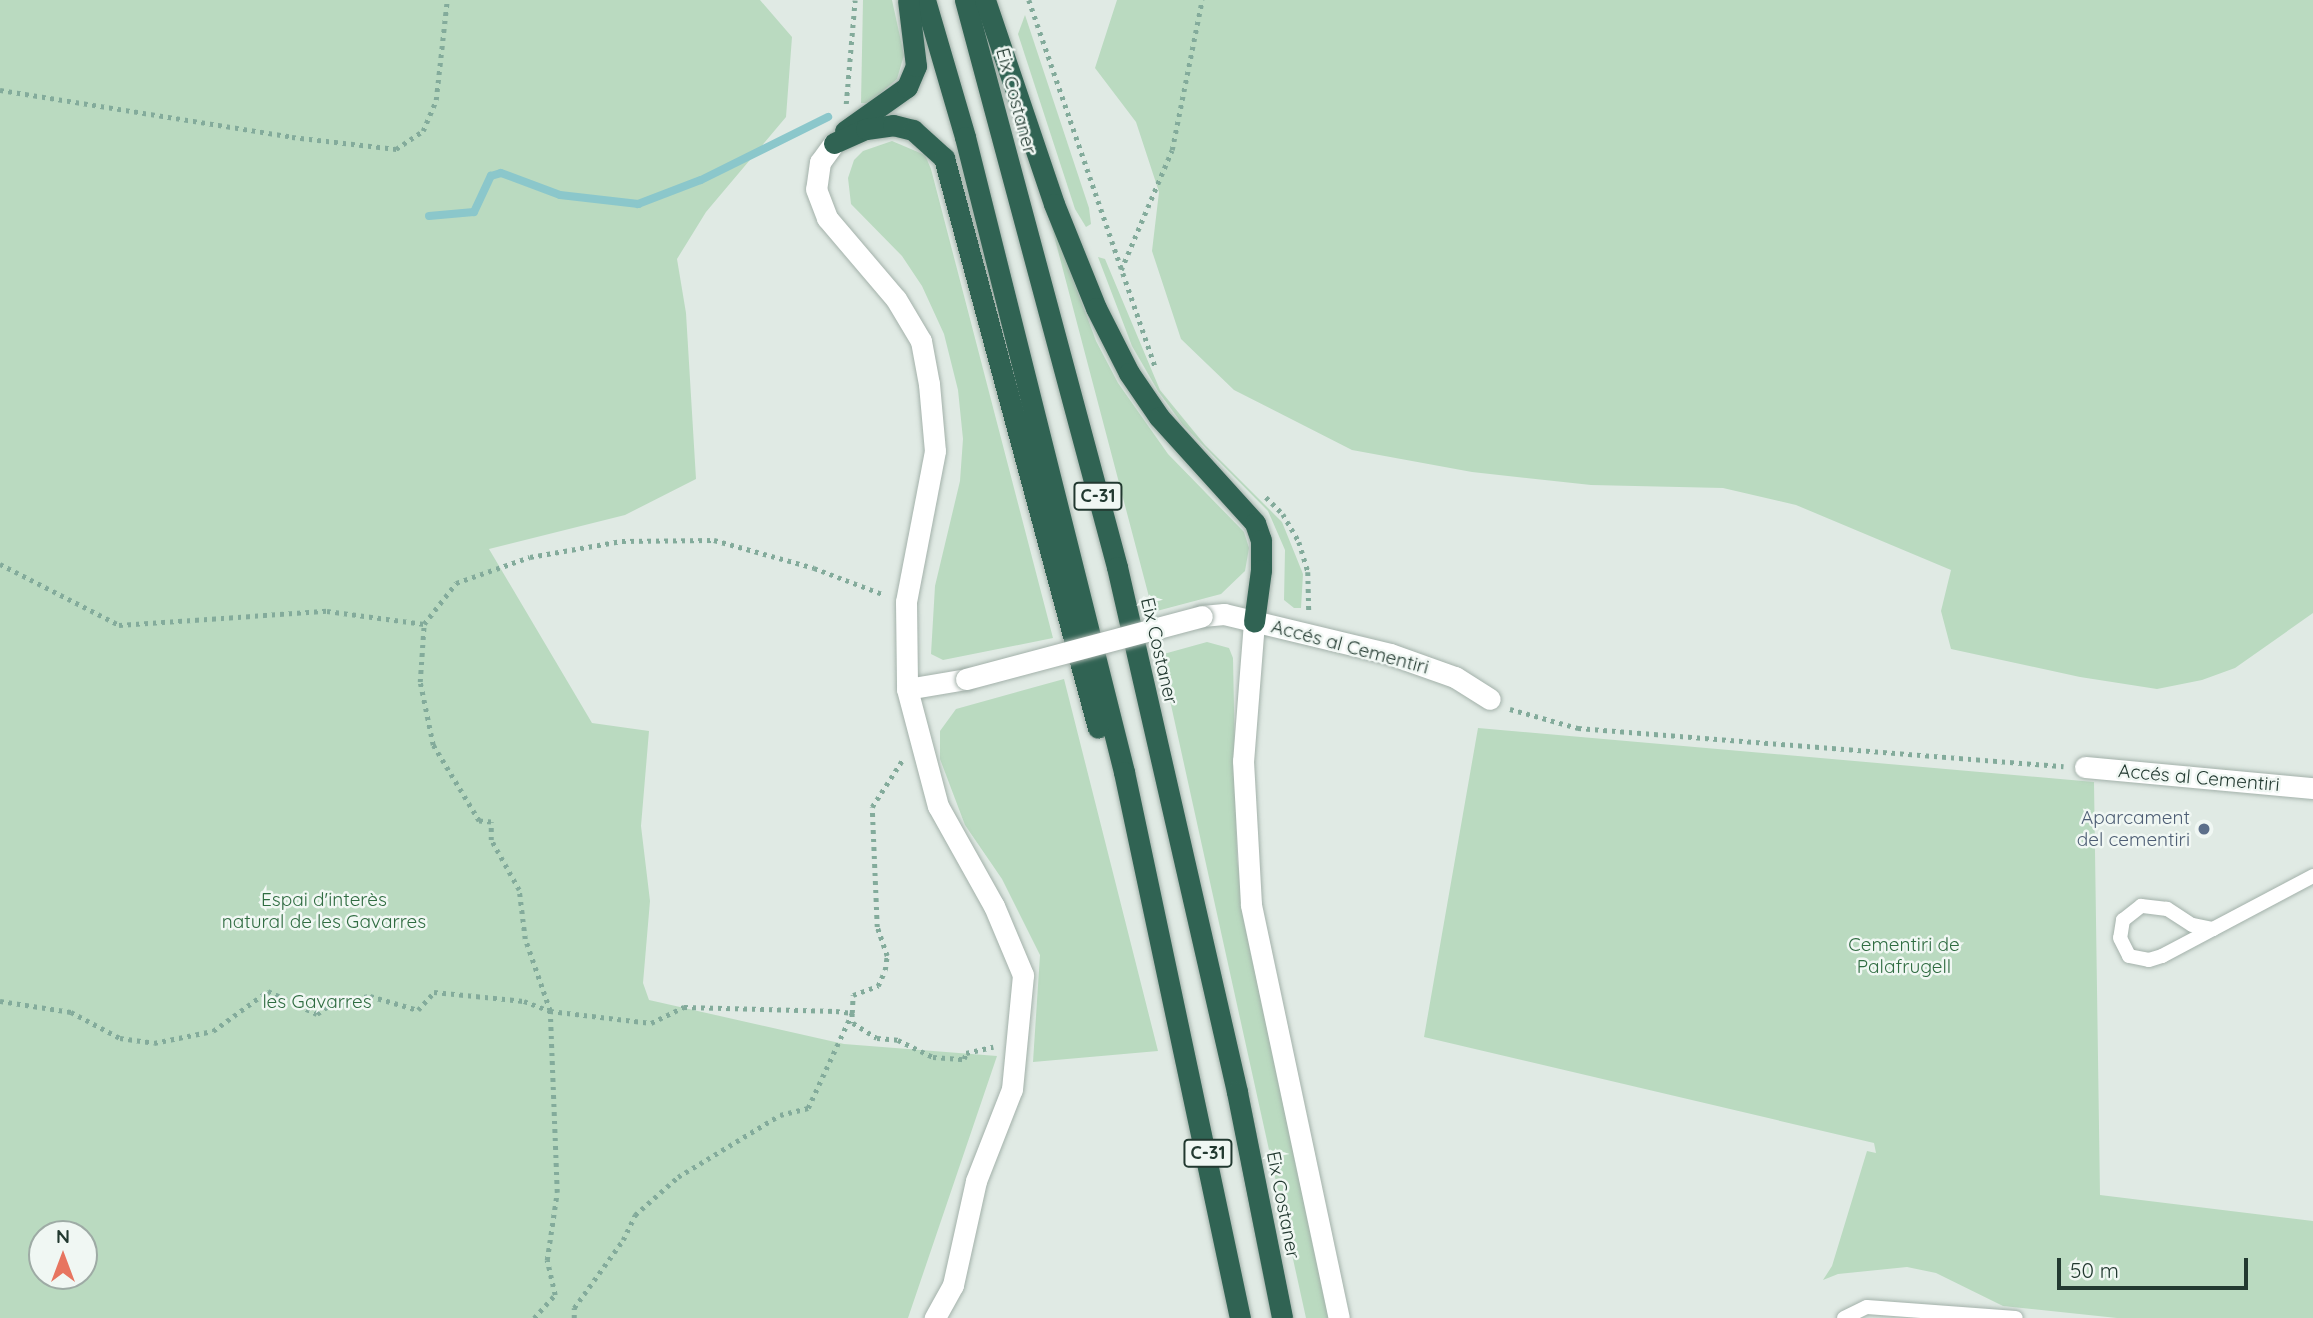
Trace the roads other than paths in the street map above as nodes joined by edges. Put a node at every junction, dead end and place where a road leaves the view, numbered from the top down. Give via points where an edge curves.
1 (908, 0) edge
2 (925, 0) edge
3 (965, 0) edge
4 (985, 0) edge
5 (834, 143) junction
6 (1254, 622) junction
7 (907, 689) junction
8 (1490, 699) road end
9 (2085, 767) road end
10 (2313, 788) edge
11 (2313, 876) edge
12 (2213, 929) junction
13 (1171, 990) junction
14 (935, 1318) edge
15 (1240, 1318) edge
16 (1282, 1318) edge
17 (1339, 1318) edge
18 (1844, 1318) edge
19 (2016, 1318) edge

1 - 5 highway via 916,66 907,86 862,116
2 - 13 highway, C-31 via 965,137 1086,618
3 - 16 highway, Eix Costaner / C-31 via 1117,568 1237,1092
4 - 6 highway via 1054,204 1129,373 1159,417 1255,523 1261,540 1261,570
5 - 7 street via 820,162 816,189 827,218 896,299 921,341 929,384 933,473 906,602
5 - 13 highway via 866,129 893,125 922,136 944,158
6 - 7 street, Accés al Cementiri, bridge via 1224,614 1202,616 966,679
6 - 8 street, Accés al Cementiri via 1390,654 1455,677
6 - 17 street via 1242,761 1251,905
7 - 14 street via 938,806 995,906 1023,975 1012,1089 976,1181 953,1285
9 - 10 street, Accés al Cementiri
11 - 12 lane
12 - 12 lane via 2149,960 2129,956 2120,938 2123,919 2141,906 2167,909 2192,925
13 - 15 highway, C-31
18 - 19 lane via 1867,1307

